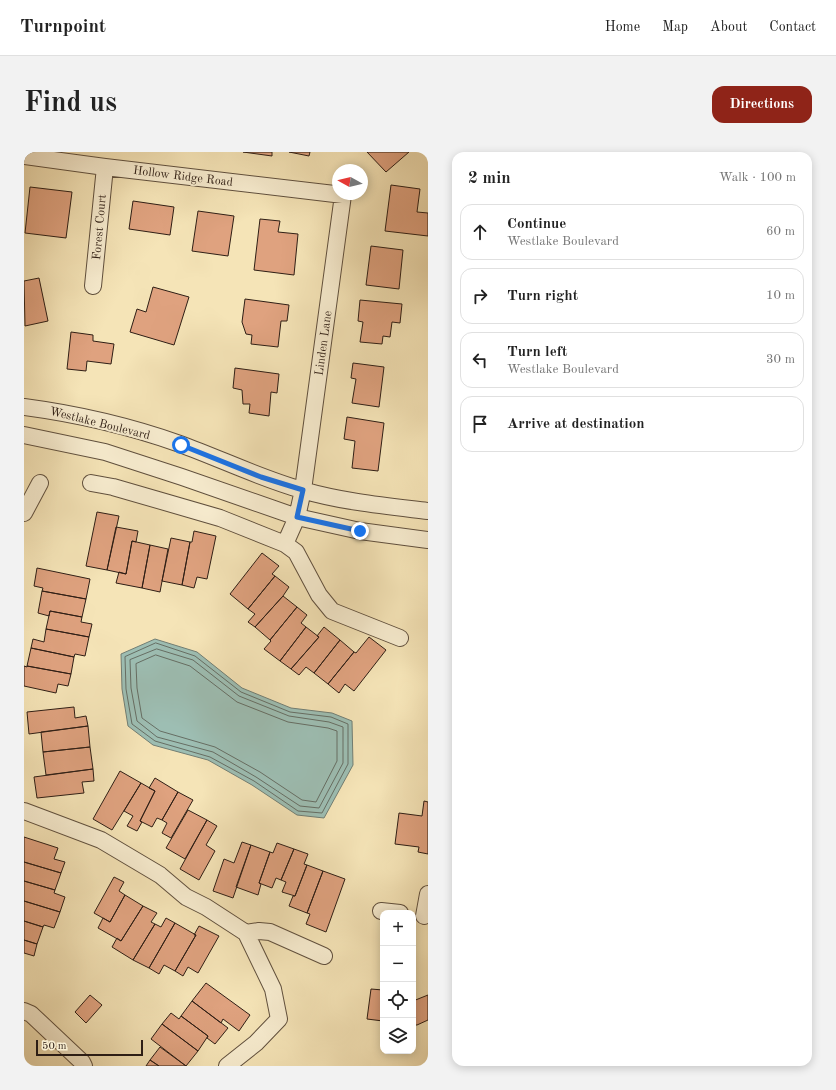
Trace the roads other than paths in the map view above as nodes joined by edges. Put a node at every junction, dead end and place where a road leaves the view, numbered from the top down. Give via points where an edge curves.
1 (24, 156) edge
2 (105, 167) junction
3 (332, 194) edge
4 (342, 200) edge
5 (93, 286) dead end
6 (24, 407) edge
7 (24, 435) edge
8 (40, 483) dead end
9 (91, 483) dead end
10 (303, 490) junction
11 (428, 511) edge
12 (24, 512) edge
13 (297, 517) junction
14 (428, 540) edge
15 (285, 544) junction
16 (400, 638) dead end
17 (24, 811) edge
18 (428, 894) edge
19 (422, 916) edge
20 (246, 933) junction
21 (324, 956) dead end
22 (24, 1011) edge
23 (81, 1065) edge
24 (227, 1066) edge

1 - 2 street, Hollow Ridge Road
2 - 3 street, Hollow Ridge Road
2 - 5 street, Forest Court
4 - 10 street, Linden Lane
6 - 10 street, Westlake Boulevard via 126,427
7 - 13 street via 105,452
8 - 12 street
9 - 15 street via 113,486 220,518
10 - 11 street, Westlake Boulevard via 355,502
10 - 13 street, Linden Lane
13 - 14 street via 360,531
13 - 15 street, Linden Lane
15 - 16 street via 296,552 318,595 332,612
17 - 20 street via 101,840 160,875 186,897
18 - 19 street
20 - 21 street via 270,932
20 - 24 street via 273,989 279,1019 256,1043
22 - 23 street via 31,1014

